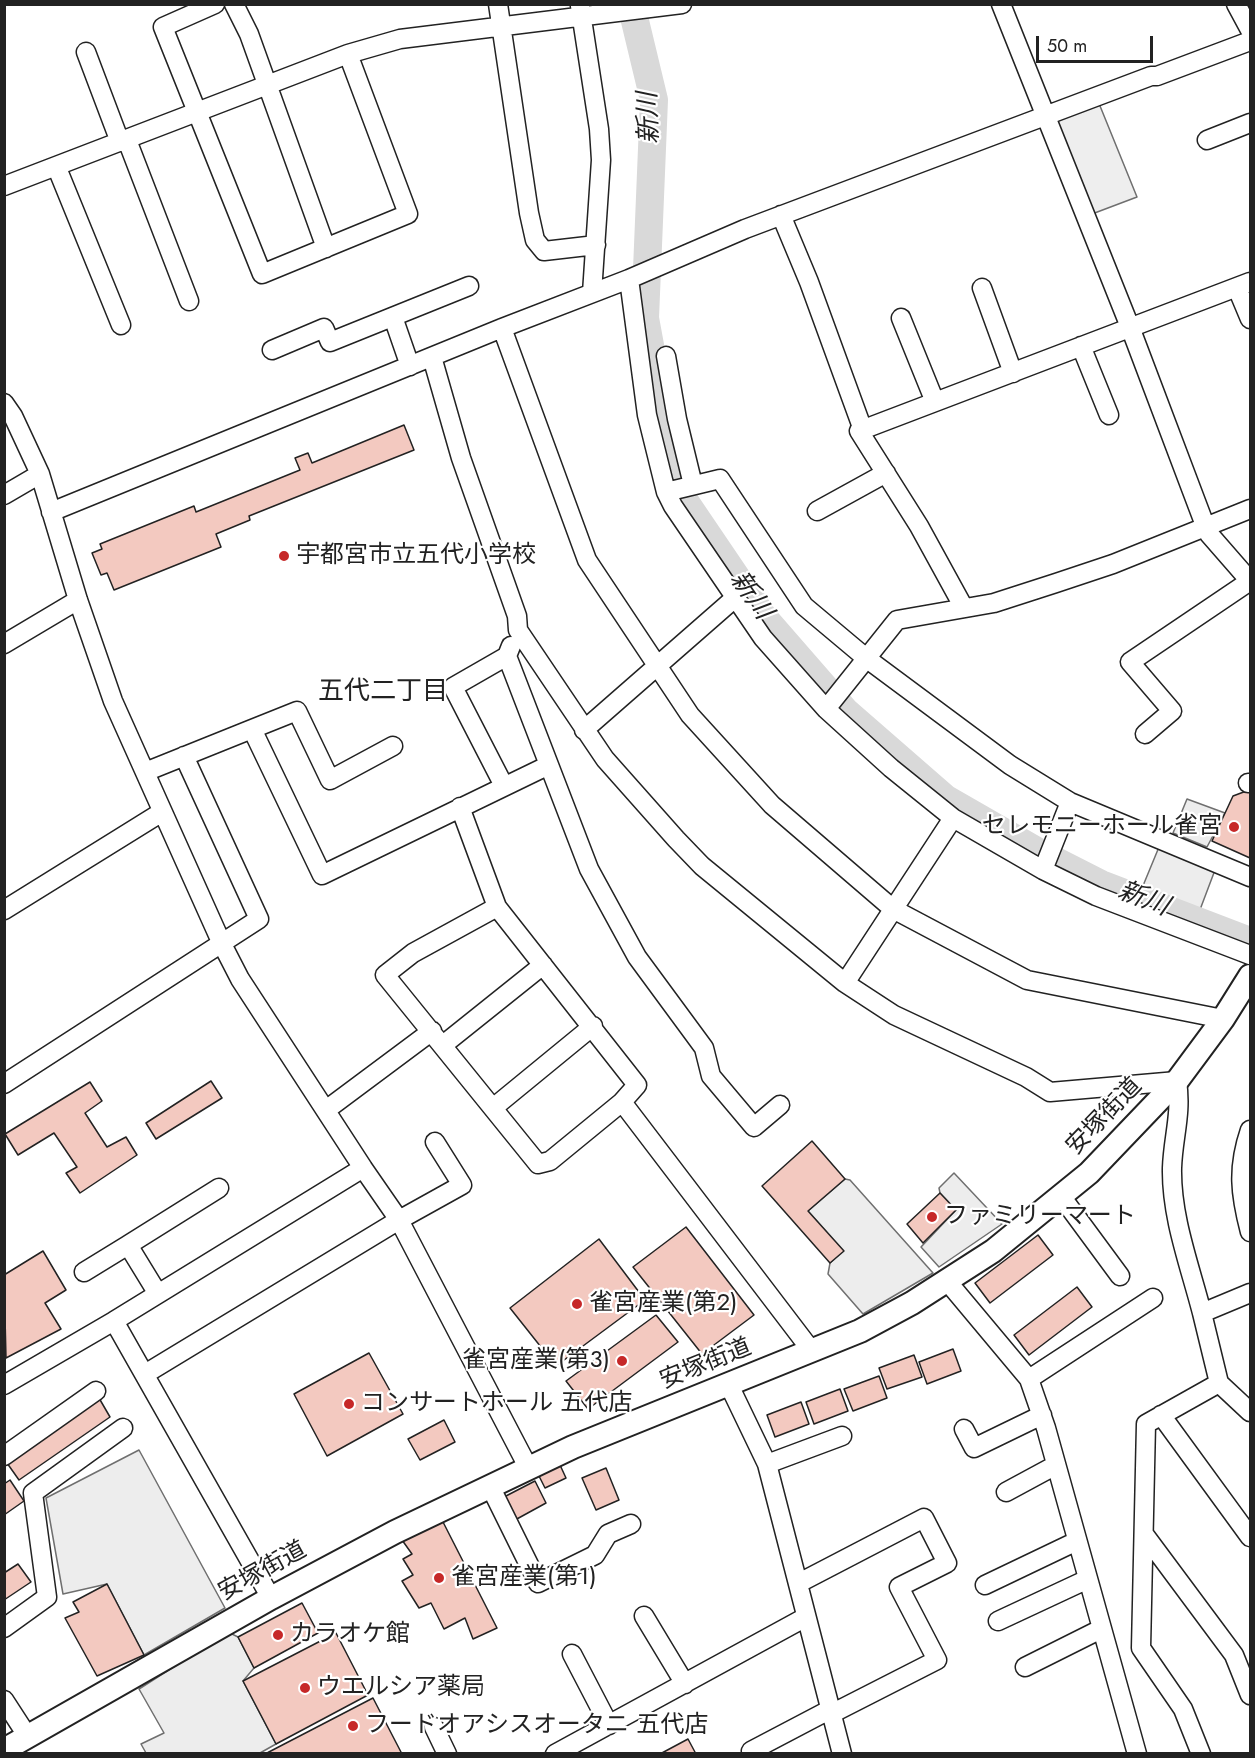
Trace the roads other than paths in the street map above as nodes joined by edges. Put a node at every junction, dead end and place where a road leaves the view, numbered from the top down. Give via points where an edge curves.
1 (215, 4) edge
2 (234, 4) edge
3 (498, 4) edge
4 (682, 4) edge
5 (1001, 4) edge
6 (1236, 4) edge
7 (581, 10) edge
8 (501, 26) junction
9 (1251, 30) edge
10 (1251, 41) edge
11 (86, 52) dead end
12 (348, 54) junction
13 (267, 86) junction
14 (198, 112) junction
15 (1046, 116) junction
16 (1251, 123) edge
17 (1207, 140) dead end
18 (124, 141) junction
19 (57, 168) junction
20 (4, 186) edge
21 (781, 215) junction
22 (596, 245) junction
23 (326, 248) junction
24 (634, 277) junction
25 (1244, 285) edge
26 (468, 286) dead end
27 (982, 288) dead end
28 (592, 293) junction
29 (189, 301) dead end
30 (393, 317) junction
31 (901, 318) dead end
32 (1251, 319) edge
33 (121, 325) dead end
34 (1130, 327) junction
35 (502, 328) junction
36 (1081, 346) junction
37 (272, 350) dead end
38 (666, 356) dead end
39 (432, 357) junction
40 (410, 366) junction
41 (1013, 372) junction
42 (935, 402) junction
43 (4, 403) edge
44 (1109, 415) dead end
45 (863, 430) junction
46 (886, 473) junction
47 (40, 474) junction
48 (680, 489) junction
49 (4, 495) edge
50 (1251, 509) edge
51 (817, 511) dead end
52 (51, 512) junction
53 (1206, 528) junction
54 (1250, 581) edge
55 (736, 597) junction
56 (78, 600) junction
57 (964, 608) junction
58 (518, 630) junction
59 (4, 644) edge
60 (507, 656) junction
61 (866, 658) junction
62 (657, 665) junction
63 (832, 701) junction
64 (252, 729) junction
65 (585, 730) junction
66 (1145, 734) dead end
67 (393, 747) dead end
68 (184, 756) junction
69 (549, 765) junction
70 (145, 772) junction
71 (504, 786) junction
72 (1070, 802) junction
73 (459, 807) junction
74 (162, 812) junction
75 (953, 818) junction
76 (1046, 861) junction
77 (1251, 877) edge
78 (497, 907) junction
79 (4, 909) edge
80 (893, 909) junction
81 (222, 944) junction
82 (1251, 955) edge
83 (543, 965) junction
84 (1251, 976) edge
85 (845, 983) junction
86 (1244, 1001) edge
87 (1223, 1019) junction
88 (592, 1026) junction
89 (437, 1038) junction
90 (1177, 1081) junction
91 (4, 1084) edge
92 (622, 1102) junction
93 (780, 1105) dead end
94 (493, 1108) junction
95 (326, 1110) junction
96 (1251, 1130) edge
97 (435, 1142) dead end
98 (363, 1168) junction
99 (219, 1188) dead end
100 (1062, 1196) junction
101 (399, 1220) junction
102 (1251, 1232) edge
103 (128, 1245) junction
104 (84, 1272) dead end
105 (1120, 1276) dead end
106 (947, 1281) junction
107 (1251, 1293) edge
108 (158, 1294) junction
109 (1154, 1298) dead end
110 (1202, 1313) junction
111 (114, 1321) junction
112 (811, 1350) junction
113 (145, 1374) junction
114 (1029, 1378) junction
115 (1219, 1383) junction
116 (4, 1385) edge
117 (729, 1385) junction
118 (96, 1391) dead end
119 (1251, 1412) edge
120 (1042, 1415) junction
121 (1161, 1415) junction
122 (123, 1428) dead end
123 (963, 1428) dead end
124 (843, 1436) dead end
125 (4, 1456) edge
126 (767, 1464) junction
127 (1056, 1465) junction
128 (528, 1467) junction
129 (490, 1486) junction
130 (1006, 1492) dead end
131 (631, 1524) dead end
132 (1144, 1534) junction
133 (1251, 1538) edge
134 (1077, 1541) junction
135 (1088, 1579) junction
136 (799, 1583) junction
137 (986, 1585) dead end
138 (271, 1598) junction
139 (644, 1616) dead end
140 (806, 1617) junction
141 (998, 1621) dead end
142 (4, 1628) edge
143 (1101, 1629) junction
144 (572, 1654) dead end
145 (1025, 1667) dead end
146 (685, 1684) junction
147 (1251, 1695) edge
148 (4, 1700) edge
149 (832, 1711) junction
150 (609, 1725) junction
151 (434, 1727) dead end
152 (28, 1737) junction
153 (4, 1750) edge
154 (751, 1751) dead end
155 (555, 1753) edge
156 (447, 1754) edge
157 (842, 1754) edge
158 (1137, 1754) edge
159 (1201, 1754) edge

1 - 14 street via 163,27
2 - 13 street
3 - 8 street
4 - 7 street via 620,12
5 - 15 street
6 - 9 street
7 - 8 street
7 - 22 street via 601,160
8 - 12 street via 400,39
8 - 22 street via 535,240 544,251
10 - 15 street
11 - 18 street
12 - 13 street
12 - 23 street via 408,214
13 - 14 street
13 - 23 street
14 - 18 street
14 - 23 street via 262,274
15 - 21 street
15 - 34 street
16 - 17 street
18 - 19 street
18 - 29 street
19 - 20 street
19 - 33 street
21 - 24 street
21 - 45 street
22 - 28 street
24 - 28 street
24 - 48 street via 647,415
25 - 32 street
25 - 34 street
26 - 30 street
27 - 41 street
28 - 35 street
30 - 37 street via 330,342 324,328
30 - 40 street
31 - 42 street
34 - 36 street
34 - 53 street
35 - 39 street
35 - 62 street via 587,560
36 - 41 street
36 - 44 street
38 - 48 street via 677,419
39 - 40 street
39 - 58 street
40 - 52 street
41 - 42 street
42 - 45 street
43 - 47 street
45 - 46 street via 859,431
46 - 51 street
46 - 57 street
47 - 49 street
47 - 52 street
48 - 55 street via 673,506
48 - 61 street via 720,479 804,606
50 - 53 street
52 - 56 street
53 - 54 street
53 - 57 street via 1056,584
54 - 66 street via 1130,662 1172,711
55 - 62 street
55 - 63 street via 763,638
56 - 59 street
56 - 70 street via 113,701
57 - 61 street via 897,621
58 - 60 street
58 - 65 street
60 - 69 street
60 - 71 street via 453,687
61 - 63 street
61 - 72 street via 1010,765
62 - 65 street
62 - 80 street via 690,715 761,794
63 - 75 street via 891,768
64 - 67 street via 297,711 330,780
64 - 68 street
64 - 73 street via 322,875
65 - 85 street via 605,759 702,866
68 - 70 street
68 - 81 street via 259,919
69 - 71 street
69 - 93 street via 589,869 637,957 704,1048 711,1076 754,1127
70 - 74 street
71 - 73 street
72 - 76 street
72 - 77 street
73 - 78 street
74 - 79 street
74 - 81 street
75 - 76 street
75 - 80 street
76 - 82 street via 1096,896
78 - 83 street
78 - 89 street via 413,953 385,975
80 - 85 street
80 - 87 street via 1027,980
81 - 91 street
81 - 95 street via 240,979
83 - 88 street
83 - 89 street
84 - 86 main road, 安塚街道
85 - 90 street via 894,1015 1050,1092
86 - 87 main road, 安塚街道
87 - 90 main road, 安塚街道
88 - 92 street via 637,1085
88 - 94 street
89 - 94 street
89 - 95 street
90 - 100 main road, 安塚街道
90 - 110 street via 1180,1102 1172,1167 1176,1214
92 - 94 street via 550,1161 538,1164
92 - 112 street
95 - 98 street
96 - 102 street via 1240,1186
97 - 101 street via 462,1185
98 - 101 street
98 - 108 street
99 - 103 street
100 - 105 street
100 - 106 main road, 安塚街道 via 993,1251
101 - 113 street
101 - 128 street
103 - 104 street
103 - 108 street
106 - 112 main road, 安塚街道 via 860,1331
106 - 114 street
107 - 110 street
108 - 111 street
109 - 114 street
110 - 115 street
111 - 113 street
111 - 116 street
112 - 117 main road, 安塚街道
113 - 138 street
114 - 120 street
115 - 119 street
115 - 121 street
117 - 126 street
117 - 128 main road, 安塚街道
118 - 125 street
120 - 123 street via 974,1448
120 - 127 street
121 - 132 street via 1146,1424
121 - 133 street
122 - 142 street via 33,1493 47,1597
124 - 126 street
126 - 136 street
127 - 130 street
127 - 134 street
128 - 129 main road, 安塚街道
129 - 131 street via 538,1583 595,1555 608,1534
129 - 138 main road, 安塚街道
132 - 147 street via 1234,1655
132 - 159 street via 1141,1648 1183,1709
134 - 135 street
134 - 137 street
135 - 141 street
135 - 143 street
136 - 140 street
136 - 149 street via 924,1518 947,1563 900,1587 937,1660
138 - 152 main road, 安塚街道
139 - 146 street
140 - 146 street
140 - 149 street
143 - 145 street
143 - 158 street
144 - 150 street
146 - 150 street
148 - 152 street
149 - 154 street
149 - 157 street
150 - 155 street
151 - 156 street
152 - 153 main road, 安塚街道

